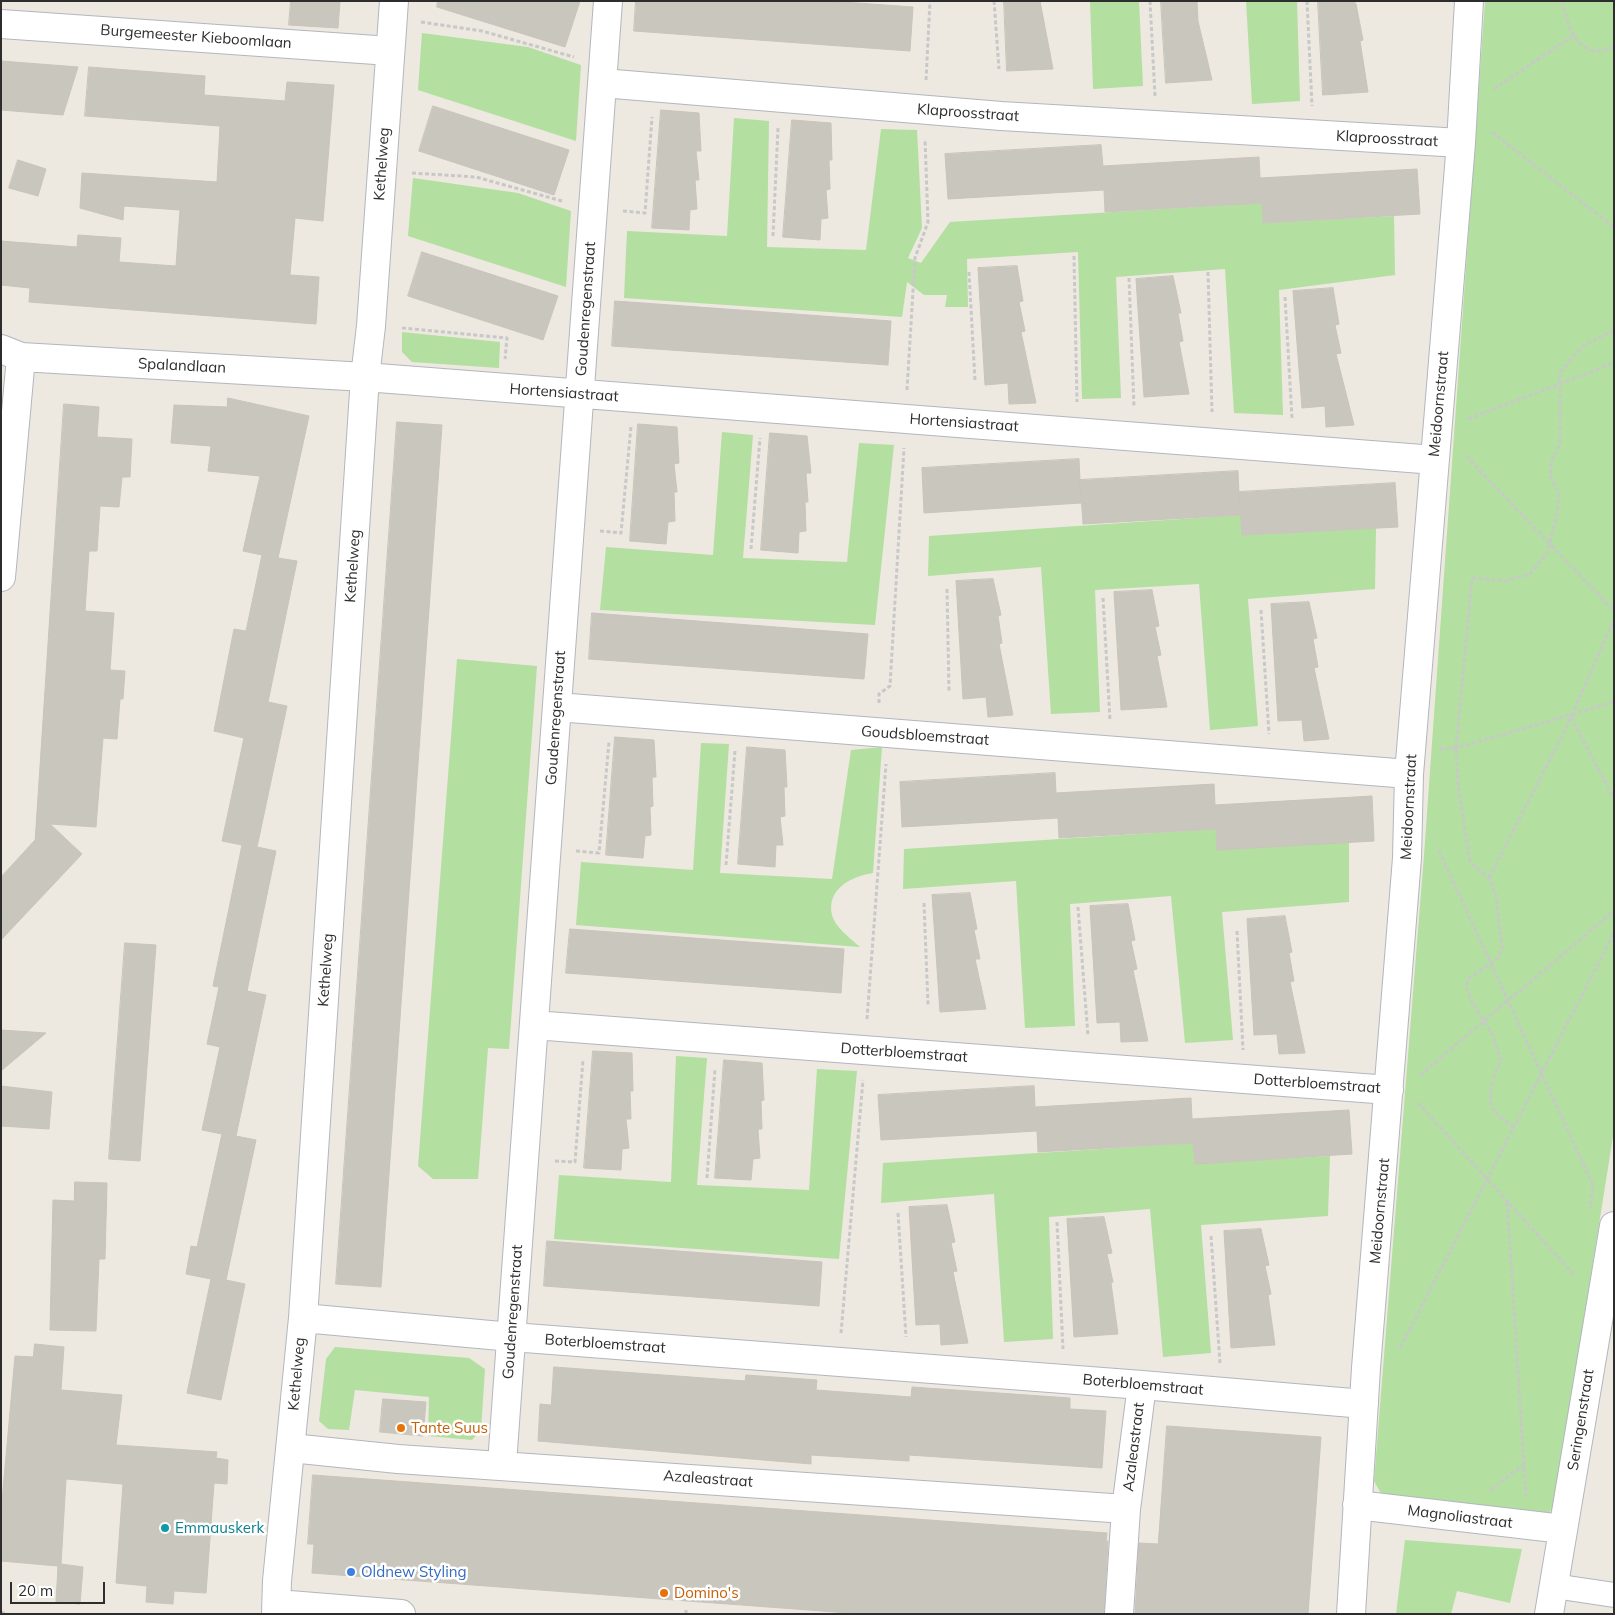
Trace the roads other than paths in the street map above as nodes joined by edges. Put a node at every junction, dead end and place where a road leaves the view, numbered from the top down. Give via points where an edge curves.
1 (394, 1) edge
2 (608, 1) edge
3 (1469, 1) edge
4 (1, 24) edge
5 (390, 51) junction
6 (603, 74) junction
7 (1461, 133) junction
8 (11, 353) edge
9 (365, 377) junction
10 (579, 394) junction
11 (1434, 460) junction
12 (1, 576) edge
13 (557, 707) junction
14 (1411, 762) junction
15 (534, 1024) junction
16 (1397, 1089) junction
17 (1614, 1226) edge
18 (303, 1318) junction
19 (512, 1337) junction
20 (1142, 1384) junction
21 (1364, 1404) junction
22 (291, 1448) junction
23 (502, 1464) junction
24 (1357, 1505) junction
25 (1126, 1509) junction
26 (1563, 1529) junction
27 (1554, 1586) junction
28 (1614, 1595) edge
29 (276, 1609) edge
30 (401, 1614) edge
31 (1119, 1614) edge
32 (1351, 1614) edge
33 (1549, 1614) edge

1 - 5 street, Kethelweg
2 - 6 street, Goudenregenstraat
3 - 7 street, Meidoornstraat
4 - 5 street, Burgemeester Kieboomlaan
5 - 9 street, Kethelweg
6 - 7 street, Klaproosstraat via 655,87 1156,125 1314,134
6 - 10 street, Goudenregenstraat
7 - 11 street, Meidoornstraat
8 - 9 street, Spalandlaan
8 - 12 street
9 - 10 street, Hortensiastraat
9 - 18 street, Kethelweg
10 - 11 street, Hortensiastraat
10 - 13 street, Goudenregenstraat
11 - 14 street, Meidoornstraat
13 - 14 street, Goudsbloemstraat via 1270,764
13 - 15 street, Goudenregenstraat
14 - 16 street, Meidoornstraat
15 - 16 street, Dotterbloemstraat
15 - 19 street, Goudenregenstraat
16 - 21 street, Meidoornstraat
17 - 26 street, Seringenstraat
18 - 19 street, Boterbloemstraat
18 - 22 street, Kethelweg
19 - 20 street, Boterbloemstraat
19 - 23 street, Goudenregenstraat
20 - 21 street, Boterbloemstraat
20 - 25 street, Azaleastraat
21 - 24 street, Meidoornstraat
22 - 23 street, Azaleastraat via 398,1459
22 - 29 street, Kethelweg
23 - 25 street, Azaleastraat
24 - 26 street, Magnoliastraat
24 - 32 street, Meidoornstraat
25 - 31 street, Azaleastraat
26 - 27 street, Seringenstraat
27 - 28 street
27 - 33 street, Seringenstraat
29 - 30 street

